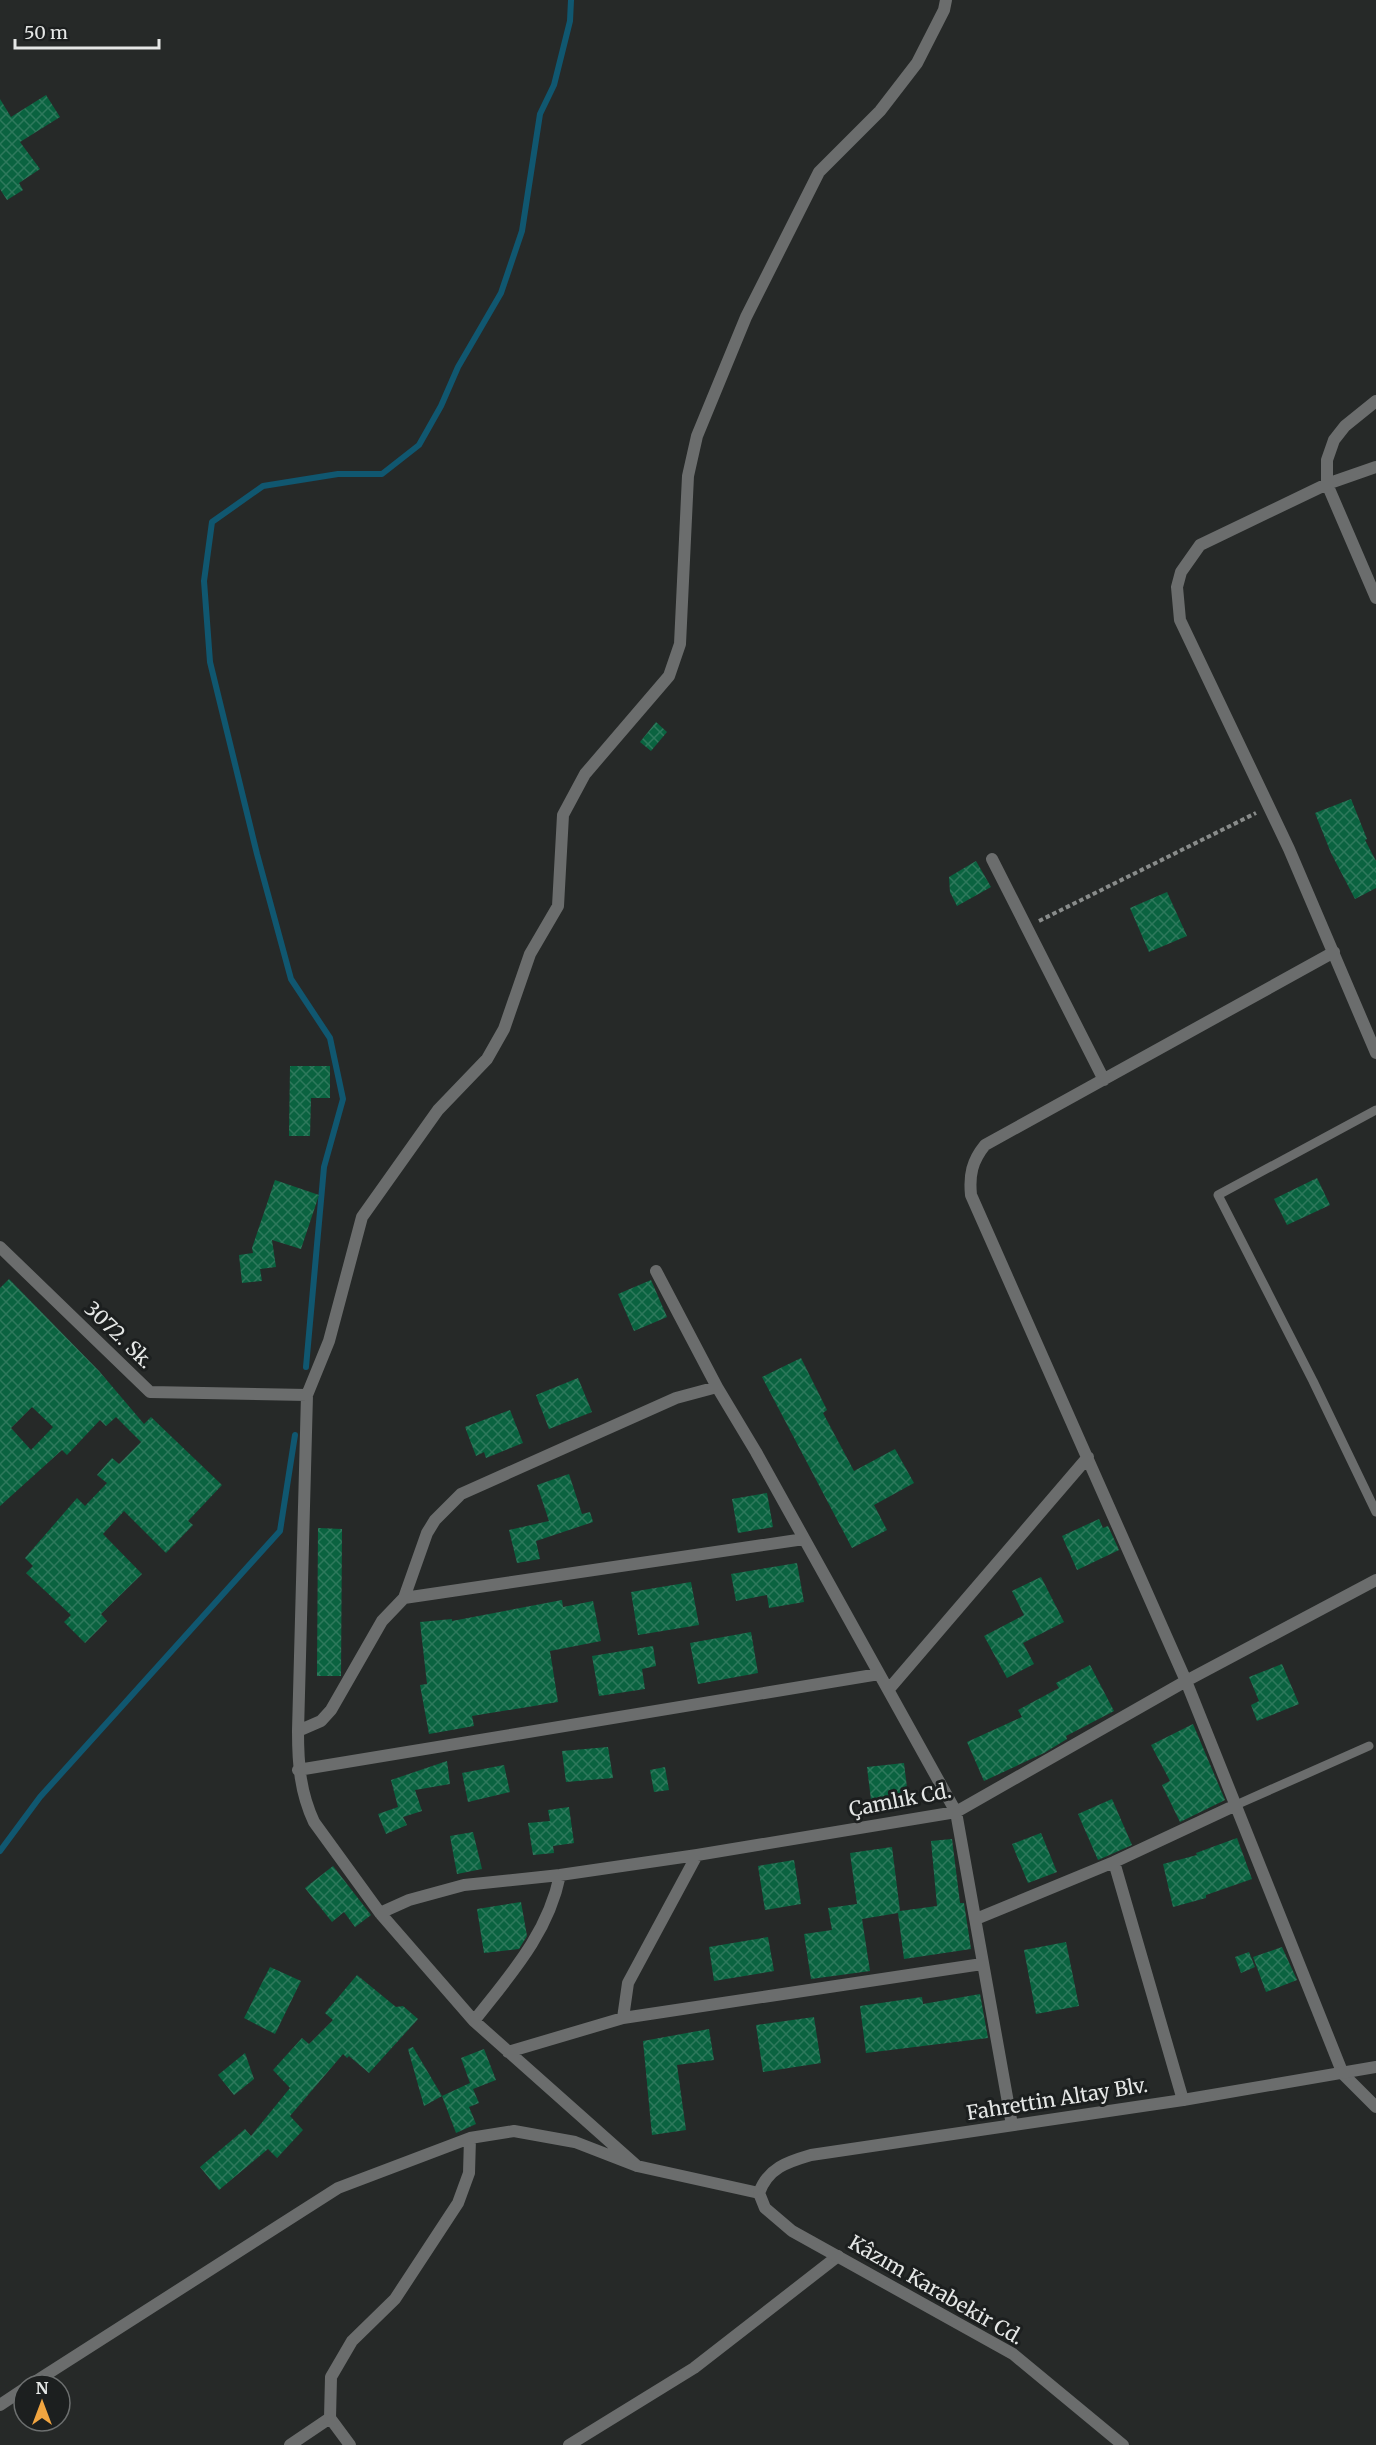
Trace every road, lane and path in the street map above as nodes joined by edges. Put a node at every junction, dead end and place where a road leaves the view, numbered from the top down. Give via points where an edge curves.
1 (946, 0) edge
2 (1376, 401) edge
3 (1376, 467) edge
4 (1327, 484) junction
5 (1376, 598) edge
6 (1270, 807) junction
7 (992, 859) dead end
8 (1027, 927) junction
9 (1334, 952) junction
10 (1376, 1053) edge
11 (1104, 1080) junction
12 (1376, 1110) edge
13 (0, 1247) edge
14 (656, 1270) dead end
15 (717, 1387) junction
16 (307, 1395) junction
17 (1088, 1457) junction
18 (1376, 1512) edge
19 (804, 1539) junction
20 (1376, 1580) edge
21 (404, 1598) junction
22 (879, 1674) junction
23 (1186, 1681) junction
24 (889, 1689) junction
25 (298, 1731) junction
26 (1369, 1746) dead end
27 (298, 1770) junction
28 (1236, 1806) junction
29 (957, 1812) junction
30 (697, 1855) junction
31 (1114, 1863) junction
32 (560, 1875) junction
33 (380, 1913) junction
34 (976, 1919) junction
35 (982, 1964) junction
36 (623, 2018) junction
37 (474, 2021) junction
38 (508, 2052) junction
39 (1376, 2067) edge
40 (1343, 2074) junction
41 (1183, 2100) junction
42 (1376, 2107) edge
43 (1012, 2125) junction
44 (470, 2138) junction
45 (638, 2166) junction
46 (759, 2193) junction
47 (838, 2256) junction
48 (49, 2373) edge
49 (330, 2418) junction
50 (290, 2445) edge
51 (350, 2445) edge
52 (569, 2445) edge
53 (1123, 2445) edge

1 - 16 street via 917,63 880,111 819,172 746,317 697,436 688,476 680,644 669,676 585,774 563,815 558,906 530,954 504,1029 487,1059 438,1110 362,1217 329,1341
2 - 4 street via 1334,440 1327,460
3 - 4 street
4 - 5 street
4 - 6 street via 1200,545 1181,572 1177,587 1180,620
6 - 8 path
6 - 9 street
7 - 8 street
8 - 11 street
9 - 10 street
9 - 11 street
11 - 17 street via 985,1145 970,1179 971,1195
12 - 18 lane via 1218,1195
13 - 16 street, 3072. Sk. via 150,1392
14 - 15 street
15 - 19 street
15 - 21 street via 676,1398 461,1494 427,1533
16 - 25 street
17 - 23 street
17 - 24 street
19 - 21 street
19 - 22 street
20 - 23 street, Çamlık Cd.
21 - 25 street via 382,1621 332,1710 321,1721
22 - 24 street
22 - 27 street
23 - 28 street
23 - 29 street, Çamlık Cd.
24 - 29 street
25 - 27 street
26 - 28 lane
27 - 33 street via 314,1822
28 - 31 street
28 - 40 street
29 - 30 street, Çamlık Cd.
29 - 34 street
30 - 32 street, Çamlık Cd.
30 - 36 street via 628,1983
31 - 34 street
31 - 41 street
32 - 33 street, Çamlık Cd. via 464,1885 409,1900
32 - 37 street via 549,1915 534,1944
33 - 37 street
34 - 35 street
35 - 36 street
35 - 43 street
36 - 38 street
37 - 38 street
38 - 45 street
39 - 40 street, Fahrettin Altay Blv.
40 - 41 street, Fahrettin Altay Blv.
40 - 42 street
41 - 43 street, Fahrettin Altay Blv.
43 - 46 street, Fahrettin Altay Blv. via 811,2155 790,2161 771,2173
44 - 45 street via 514,2131 575,2142
44 - 48 street via 338,2188
44 - 49 street via 469,2173 458,2203 394,2300 352,2341 331,2377
45 - 46 street
46 - 47 street, Kâzım Karabekir Cd. via 765,2208 792,2231
47 - 52 street via 694,2368
47 - 53 street, Kâzım Karabekir Cd. via 1013,2354
49 - 50 street
49 - 51 street

